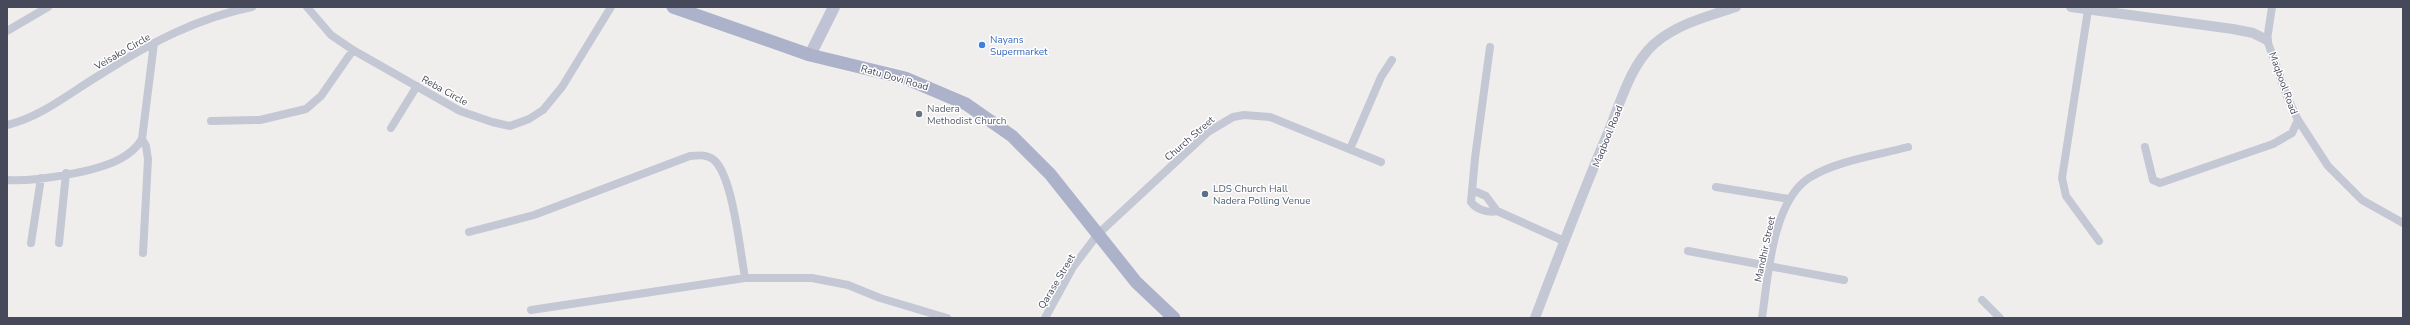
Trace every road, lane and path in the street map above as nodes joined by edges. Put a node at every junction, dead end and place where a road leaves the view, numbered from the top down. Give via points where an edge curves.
1 (48, 7) edge
2 (252, 7) edge
3 (307, 7) edge
4 (611, 7) edge
5 (673, 7) edge
6 (834, 7) edge
7 (1736, 7) edge
8 (2071, 7) edge
9 (2272, 7) edge
10 (2088, 10) junction
11 (7, 31) edge
12 (2267, 40) junction
13 (154, 43) junction
14 (1490, 47) dead end
15 (353, 50) junction
16 (810, 55) junction
17 (1392, 60) dead end
18 (417, 86) junction
19 (2298, 120) junction
20 (211, 121) dead end
21 (7, 126) edge
22 (391, 128) dead end
23 (142, 138) junction
24 (1908, 147) dead end
25 (2145, 147) dead end
26 (1350, 149) junction
27 (1380, 162) dead end
28 (66, 173) junction
29 (41, 178) junction
30 (7, 180) edge
31 (1716, 187) dead end
32 (1472, 190) junction
33 (1789, 199) junction
34 (1497, 211) junction
35 (2403, 223) edge
36 (469, 232) dead end
37 (1098, 234) junction
38 (1564, 241) junction
39 (2099, 241) dead end
40 (32, 243) dead end
41 (59, 244) dead end
42 (1688, 251) dead end
43 (143, 253) dead end
44 (1770, 264) junction
45 (745, 278) junction
46 (1844, 280) dead end
47 (1982, 300) dead end
48 (531, 310) dead end
49 (947, 318) edge
50 (1045, 318) edge
51 (1174, 318) edge
52 (1535, 318) edge
53 (1762, 318) edge
54 (2000, 318) edge

1 - 11 street
2 - 13 street, Veisako Circle via 198,21
3 - 15 street, Reba Circle via 331,35
4 - 18 street, Reba Circle via 562,87 543,110 529,120 510,126 492,122 460,111
5 - 16 main road, Ratu Dovi Road
6 - 16 main road
7 - 38 street, Maqbool Road via 1676,29 1643,56 1633,72
8 - 10 street, Maqbool Road
9 - 12 street, Maqbool Road
10 - 12 street, Maqbool Road via 2253,32
10 - 39 street via 2062,178 2066,196
12 - 19 street, Maqbool Road
13 - 21 street, Veisako Circle via 37,113
13 - 23 street
14 - 32 street
15 - 18 street, Reba Circle
15 - 20 street via 321,96 306,110 260,120
16 - 37 main road, Ratu Dovi Road via 905,78 966,104 1012,136 1050,174
17 - 26 street via 1381,77
18 - 22 street
19 - 25 street via 2292,133 2273,144 2160,184 2153,180
19 - 35 street, Maqbool Road via 2328,166 2362,200
23 - 28 street via 129,153 113,162
23 - 43 street via 148,152
24 - 33 street, Mandhir Street via 1836,166 1810,177
26 - 27 street, Church Street
26 - 37 street, Church Street via 1270,116 1233,117 1208,132
28 - 29 street
28 - 41 street
29 - 30 street
29 - 40 street
31 - 33 street
32 - 34 street via 1486,196
32 - 34 street via 1473,204 1488,212
33 - 44 street, Mandhir Street via 1781,217
34 - 38 street
36 - 45 street via 534,215 690,156 705,155 715,160 726,182
37 - 50 street, Qarase Street via 1073,267
37 - 51 main road, Ratu Dovi Road via 1136,282
38 - 52 street, Maqbool Road
42 - 44 street
44 - 46 street
44 - 53 street, Mandhir Street
45 - 48 street
45 - 49 street via 820,280 848,286
47 - 54 street

